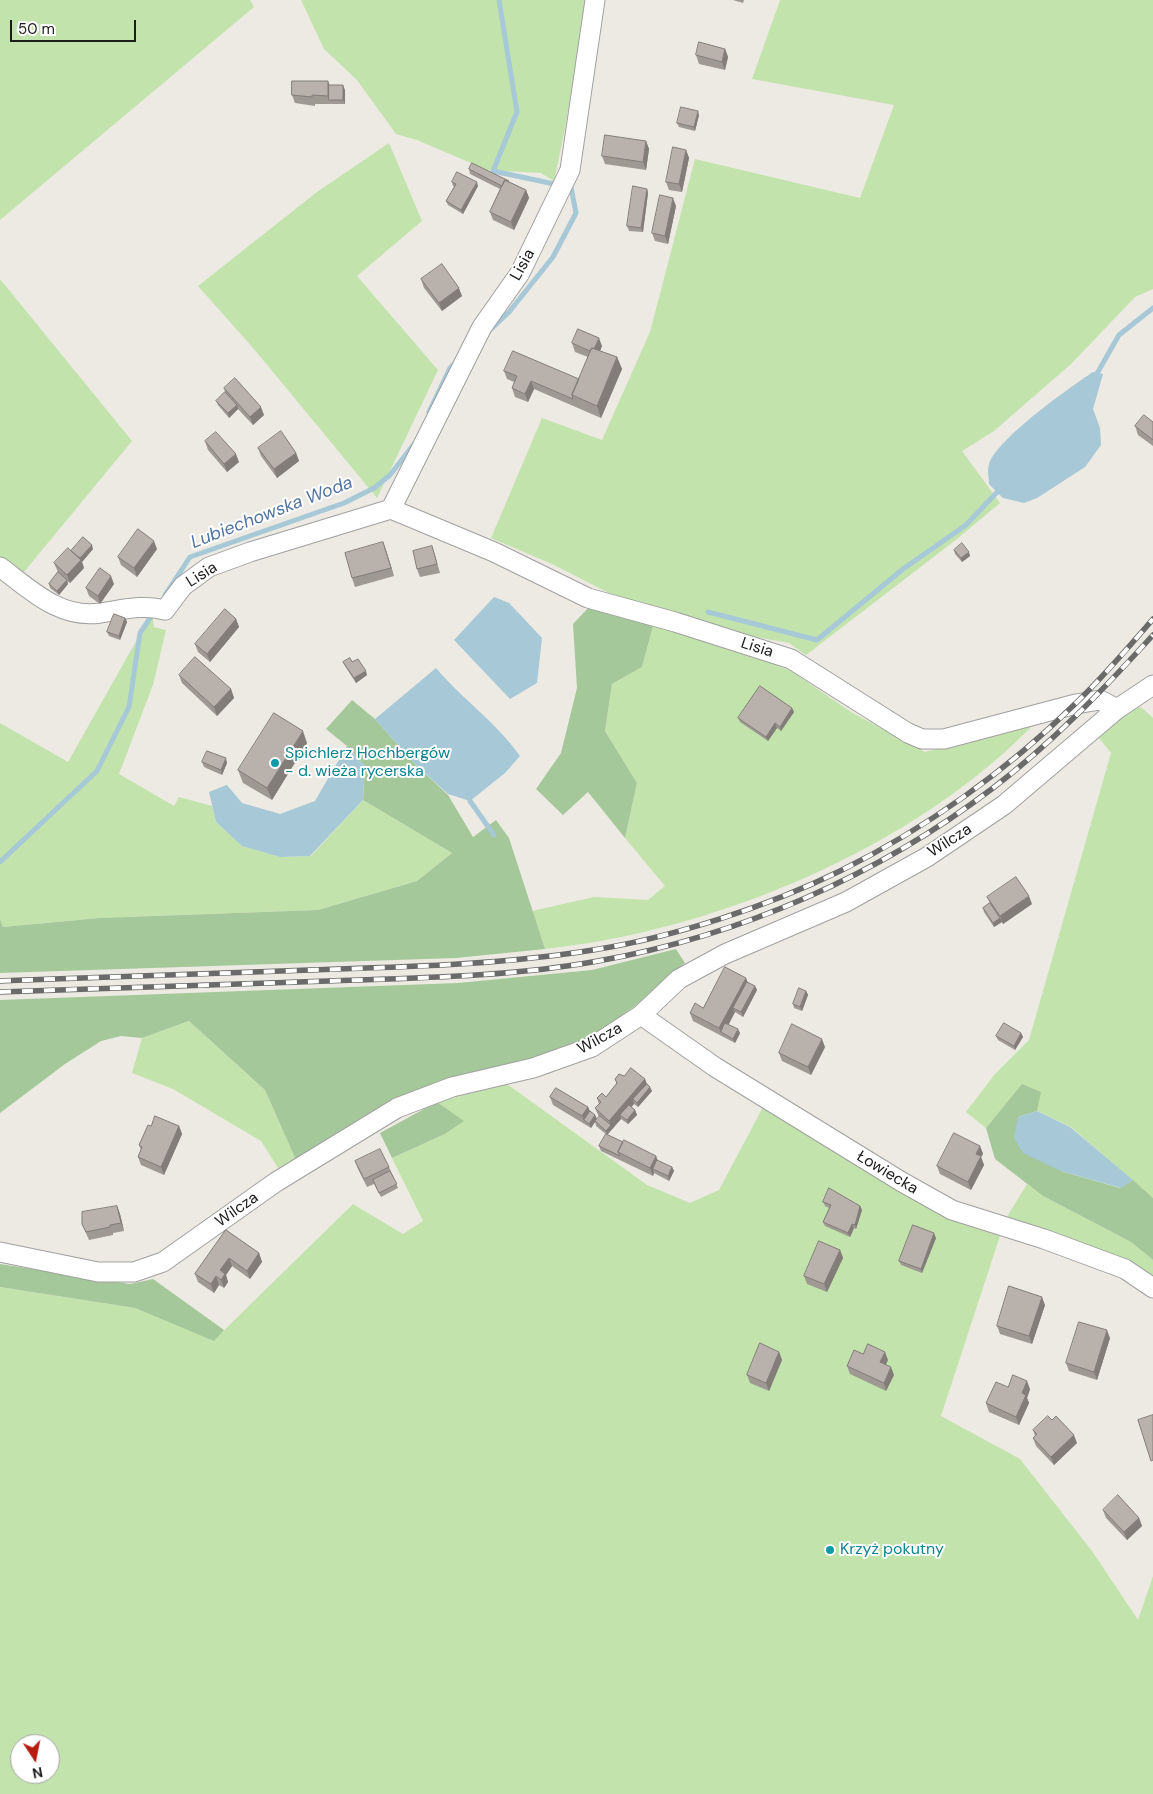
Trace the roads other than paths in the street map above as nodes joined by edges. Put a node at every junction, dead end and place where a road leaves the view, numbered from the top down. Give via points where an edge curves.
1 (594, 0) edge
2 (391, 509) junction
3 (0, 567) edge
4 (1150, 691) edge
5 (1117, 709) junction
6 (641, 1015) junction
7 (0, 1252) edge
8 (1153, 1288) edge

1 - 2 street, Lisia via 570,170 520,274 482,327
2 - 3 street, Lisia via 210,567 183,586 165,610 153,607 97,614 60,609
2 - 5 street, Lisia via 494,552 588,598 791,659 922,739 944,739 1092,701 1108,702
4 - 5 street, Wilcza
5 - 6 street, Wilcza via 1004,805 947,844 846,902 725,954 679,979
6 - 7 street, Wilcza via 592,1047 564,1058 452,1088 397,1108 276,1182 163,1262 134,1272 98,1272
6 - 8 street, Łowiecka via 715,1067 952,1210 1044,1238 1125,1269

